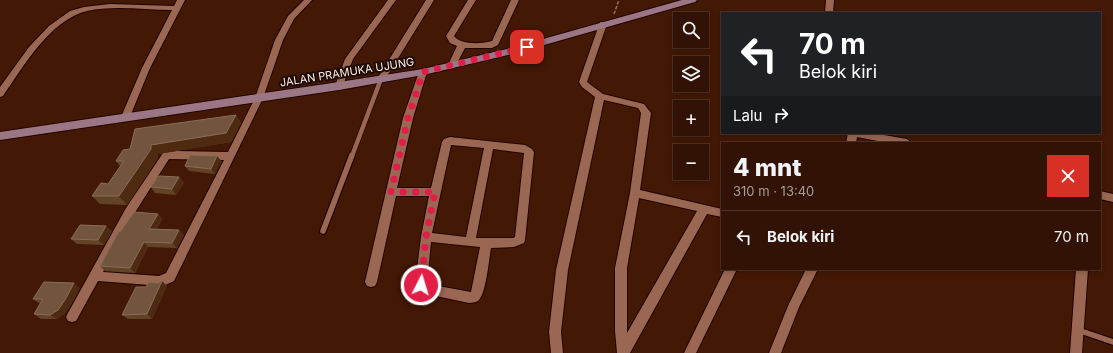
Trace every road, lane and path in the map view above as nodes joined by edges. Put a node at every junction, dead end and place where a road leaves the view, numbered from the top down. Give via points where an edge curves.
1 (181, 0) edge
2 (308, 0) edge
3 (392, 0) edge
4 (430, 0) edge
5 (472, 0) edge
6 (516, 0) edge
7 (619, 0) edge
8 (692, 0) edge
9 (830, 0) edge
10 (176, 8) junction
11 (829, 12) edge
12 (607, 23) junction
13 (462, 45) junction
14 (452, 65) junction
15 (423, 72) junction
16 (381, 79) junction
17 (339, 86) junction
18 (0, 94) edge
19 (600, 96) junction
20 (259, 98) junction
21 (126, 117) junction
22 (858, 134) edge
23 (0, 136) edge
24 (902, 142) edge
25 (489, 145) junction
26 (230, 156) junction
27 (391, 192) junction
28 (435, 192) junction
29 (635, 193) junction
30 (1101, 195) edge
31 (1113, 198) edge
32 (704, 209) junction
33 (721, 213) edge
34 (323, 231) dead end
35 (426, 237) junction
36 (470, 242) junction
37 (486, 243) junction
38 (731, 270) edge
39 (812, 270) edge
40 (1082, 270) edge
41 (94, 276) junction
42 (371, 282) dead end
43 (72, 317) dead end
44 (1077, 330) junction
45 (1113, 342) edge
46 (557, 353) edge
47 (623, 353) edge
48 (690, 353) edge
49 (775, 353) edge
50 (1076, 353) edge

1 - 10 street
2 - 20 street via 291,18 279,40
3 - 17 street via 349,59
4 - 16 street
5 - 13 street via 450,36 453,41
6 - 13 street via 496,43
7 - 12 path
8 - 12 street, JALAN PRAMUKA UJUNG
9 - 11 street
10 - 18 street via 92,8 72,13 44,36
10 - 21 street via 146,68
12 - 14 street, JALAN PRAMUKA UJUNG via 512,51
12 - 19 street via 582,82
13 - 14 street
14 - 15 street, JALAN PRAMUKA UJUNG
15 - 16 street, JALAN PRAMUKA UJUNG
15 - 27 street via 408,118
16 - 17 street, JALAN PRAMUKA UJUNG
16 - 34 lane
17 - 20 street, JALAN PRAMUKA UJUNG
19 - 29 street via 641,106 646,113
19 - 46 street via 562,270 556,332
20 - 21 street, JALAN PRAMUKA UJUNG
20 - 26 street
21 - 23 street, JALAN PRAMUKA UJUNG
22 - 24 street
25 - 28 street via 447,142
25 - 36 street
25 - 37 street via 525,149 528,152 520,240 511,244
26 - 41 street via 166,156 130,211
26 - 41 street via 170,277 159,281
27 - 28 street
27 - 42 street
28 - 35 street
29 - 32 street
29 - 47 street via 620,268
30 - 31 street
32 - 33 street
32 - 47 street
35 - 36 street
35 - 37 street via 422,288 469,298 477,293
36 - 37 street
38 - 48 street
39 - 49 street
40 - 44 street
41 - 43 street
44 - 45 lane
44 - 50 street

